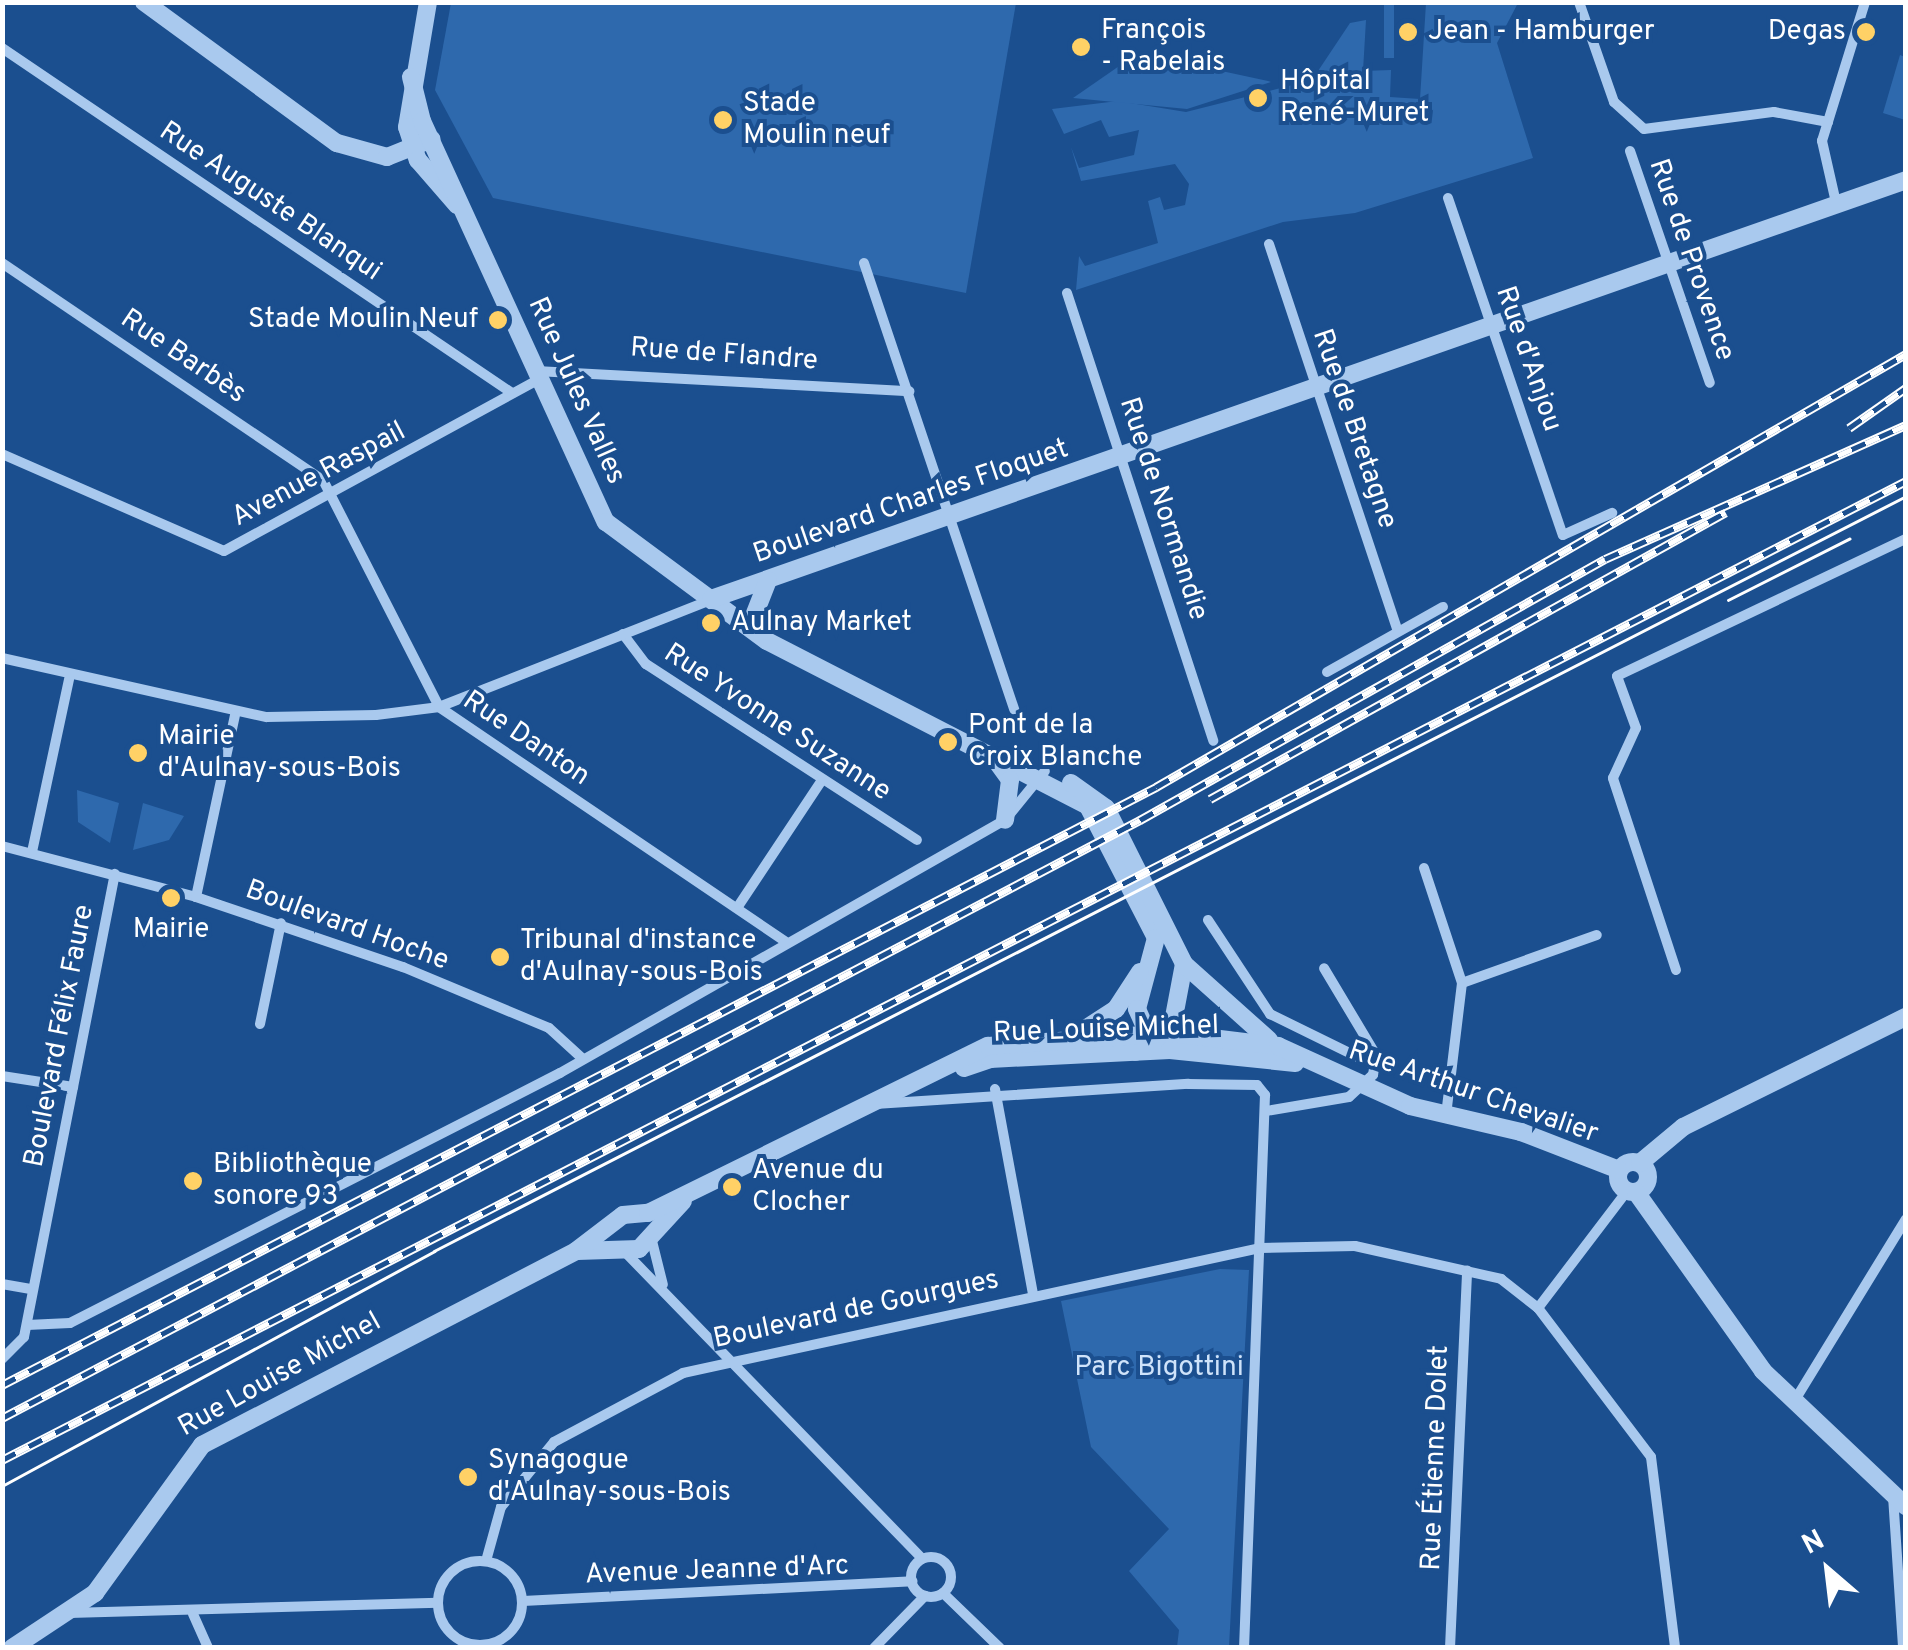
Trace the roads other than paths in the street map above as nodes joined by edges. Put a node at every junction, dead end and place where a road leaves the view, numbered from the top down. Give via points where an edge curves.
1 (144, 2) edge
2 (428, 2) edge
3 (1579, 2) edge
4 (1865, 2) edge
5 (2, 48) edge
6 (411, 77) junction
7 (1828, 122) junction
8 (432, 139) junction
9 (413, 151) junction
10 (1630, 151) dead end
11 (1906, 180) edge
12 (1448, 198) dead end
13 (1831, 213) junction
14 (469, 215) junction
15 (1269, 244) dead end
16 (2, 263) edge
17 (864, 263) dead end
18 (1670, 267) junction
19 (1067, 293) dead end
20 (1494, 327) junction
21 (538, 375) junction
22 (1710, 383) dead end
23 (909, 391) junction
24 (1317, 391) junction
25 (512, 392) junction
26 (2, 454) edge
27 (1124, 456) junction
28 (328, 496) junction
29 (1612, 513) dead end
30 (947, 516) junction
31 (1906, 539) edge
32 (768, 580) junction
33 (710, 599) junction
34 (1443, 607) dead end
35 (1397, 628) junction
36 (756, 630) junction
37 (623, 634) junction
38 (2, 658) edge
39 (1327, 672) dead end
40 (68, 679) junction
41 (439, 707) junction
42 (1014, 710) dead end
43 (236, 711) junction
44 (1213, 740) dead end
45 (997, 761) junction
46 (1043, 776) junction
47 (822, 780) junction
48 (1005, 820) junction
49 (918, 840) dead end
50 (2, 846) edge
51 (32, 852) junction
52 (1424, 868) dead end
53 (116, 874) junction
54 (196, 897) junction
55 (739, 905) junction
56 (1153, 911) junction
57 (1208, 920) dead end
58 (281, 924) junction
59 (1596, 936) dead end
60 (1156, 938) junction
61 (785, 941) junction
62 (1184, 964) junction
63 (1324, 968) dead end
64 (1676, 970) dead end
65 (1462, 983) junction
66 (1906, 1016) edge
67 (260, 1024) dead end
68 (1070, 1038) junction
69 (1161, 1040) junction
70 (1278, 1046) junction
71 (583, 1060) junction
72 (1310, 1066) junction
73 (1376, 1066) junction
74 (2, 1076) edge
75 (72, 1087) junction
76 (1367, 1089) junction
77 (996, 1090) junction
78 (874, 1101) junction
79 (1266, 1112) junction
80 (1446, 1115) junction
81 (1640, 1163) junction
82 (1618, 1170) junction
83 (695, 1190) junction
84 (1631, 1191) junction
85 (648, 1213) junction
86 (1906, 1219) edge
87 (654, 1234) junction
88 (616, 1245) junction
89 (1260, 1248) junction
90 (1467, 1270) junction
91 (2, 1284) edge
92 (664, 1286) junction
93 (31, 1289) junction
94 (1033, 1295) junction
95 (1538, 1308) junction
96 (26, 1326) junction
97 (724, 1358) junction
98 (2, 1359) edge
99 (1795, 1400) junction
100 (1899, 1501) edge
101 (922, 1559) junction
102 (486, 1560) junction
103 (912, 1581) junction
104 (943, 1592) junction
105 (925, 1596) junction
106 (522, 1601) junction
107 (438, 1603) junction
108 (68, 1613) junction
109 (193, 1614) junction
110 (466, 1645) edge
111 (12, 1648) edge
112 (208, 1648) edge
113 (874, 1648) edge
114 (1000, 1648) edge
115 (1244, 1648) edge
116 (1450, 1648) edge
117 (1675, 1648) edge
118 (1903, 1648) edge

1 - 9 street via 337,143 388,156
2 - 6 street
3 - 7 street via 1614,102 1644,129 1774,112
4 - 7 street
5 - 25 street, Rue Auguste Blanqui
6 - 8 street, Rue Jules Valles
6 - 9 street
7 - 13 street via 1821,156
8 - 9 street
8 - 14 street, Rue Jules Valles
9 - 14 street, Rue Jules Valles
10 - 18 street, Rue de Provence
11 - 13 street, Boulevard Charles Floquet
12 - 20 street, Rue d'Anjou
13 - 18 street, Boulevard Charles Floquet
14 - 21 street, Rue Jules Valles
15 - 24 street, Rue de Bretagne
16 - 28 street, Rue Barbès via 323,480
17 - 23 street
18 - 20 street, Boulevard Charles Floquet
18 - 22 street, Rue de Provence
19 - 27 street, Rue de Normandie
20 - 24 street, Boulevard Charles Floquet
20 - 29 street, Rue d'Anjou via 1564,535
21 - 23 street, Rue de Flandre
21 - 25 street, Avenue Raspail
21 - 33 street, Rue Jules Valles via 606,522
23 - 30 street
24 - 27 street, Boulevard Charles Floquet
24 - 35 street, Rue de Bretagne
25 - 28 street, Avenue Raspail
26 - 28 street, Avenue Raspail via 224,550
27 - 30 street, Boulevard Charles Floquet
27 - 44 street, Rue de Normandie
28 - 41 street, Rue Danton
30 - 32 street, Boulevard Charles Floquet
30 - 42 street
31 - 64 street via 1617,676 1636,728 1613,778
32 - 33 street, Boulevard Charles Floquet
32 - 36 street
33 - 36 street, Rue Jules Valles
33 - 37 street, Boulevard Charles Floquet
34 - 35 street
35 - 39 street
36 - 45 street, Rue Jules Valles
36 - 46 street, Rue Jules Valles
37 - 41 street, Boulevard Charles Floquet
37 - 47 street, Rue Yvonne Suzanne via 632,655
38 - 40 street, Boulevard Charles Floquet
40 - 43 street, Boulevard Charles Floquet
40 - 51 street
41 - 43 street, Boulevard Charles Floquet via 344,717
41 - 55 street, Rue Danton
43 - 54 street
45 - 46 street, Rue Jules Valles
45 - 48 street via 1010,780
46 - 48 street
46 - 56 street, Rue Jules Valles via 1099,811
47 - 49 street, Rue Yvonne Suzanne
47 - 55 street
48 - 61 street
50 - 51 street, Boulevard Hoche
51 - 53 street, Boulevard Hoche
52 - 65 street
53 - 54 street, Boulevard Hoche
53 - 75 street, Boulevard Félix Faure
54 - 58 street, Boulevard Hoche
55 - 61 street, Rue Danton
56 - 60 street
56 - 62 street
57 - 73 street via 1270,1014
58 - 67 street
58 - 71 street, Boulevard Hoche via 548,1028
59 - 65 street
60 - 68 street via 1116,1009
60 - 69 street via 1137,1008
61 - 71 street
62 - 69 street
62 - 70 street
63 - 73 street
65 - 80 street
66 - 81 street via 1683,1127
68 - 69 street, Rue Louise Michel
68 - 78 street, Rue Louise Michel via 988,1046
69 - 70 street, Rue Louise Michel
69 - 72 street, Rue Louise Michel
69 - 78 street, Rue Louise Michel via 1136,1052 990,1059
70 - 72 street, Rue Louise Michel
71 - 96 street via 70,1323
72 - 76 street, Rue Arthur Chevalier
73 - 76 street
74 - 75 street
75 - 93 street, Boulevard Félix Faure
76 - 79 street
76 - 80 street, Rue Arthur Chevalier
77 - 78 street, Rue Louise Michel
77 - 79 street, Rue Louise Michel via 1257,1085
77 - 94 street
78 - 83 street, Rue Louise Michel
79 - 89 street
80 - 82 street, Rue Arthur Chevalier
81 - 82 street
81 - 84 street via 1648,1179
82 - 84 street
83 - 85 street, Rue Louise Michel
83 - 87 street, Rue Louise Michel
84 - 95 street
84 - 99 street via 1697,1286
85 - 87 street
85 - 88 street, Rue Louise Michel via 623,1216
86 - 99 street
87 - 88 street, Rue Louise Michel
87 - 92 street
88 - 92 street
88 - 108 street, Rue Louise Michel via 576,1251 193,1452 108,1576
89 - 90 street, Boulevard de Gourgues via 1355,1246
89 - 94 street, Boulevard de Gourgues
89 - 115 street
90 - 95 street, Boulevard de Gourgues via 1501,1278
90 - 116 street, Rue Étienne Dolet
91 - 93 street
92 - 97 street
93 - 96 street, Boulevard Félix Faure
94 - 97 street, Boulevard de Gourgues
95 - 117 street, Boulevard de Gourgues via 1652,1457
96 - 98 street
97 - 101 street
97 - 102 street, Boulevard de Gourgues via 554,1442 501,1508
99 - 100 street
100 - 118 street
101 - 103 street
101 - 104 street via 946,1564
102 - 106 street via 515,1578
102 - 107 street via 447,1576
103 - 105 street
103 - 106 street, Avenue Jeanne d'Arc
104 - 105 street
104 - 114 street
105 - 113 street
106 - 110 street via 506,1637
107 - 109 street
107 - 110 street via 446,1628
108 - 109 street
108 - 111 street, Rue Louise Michel
109 - 112 street

